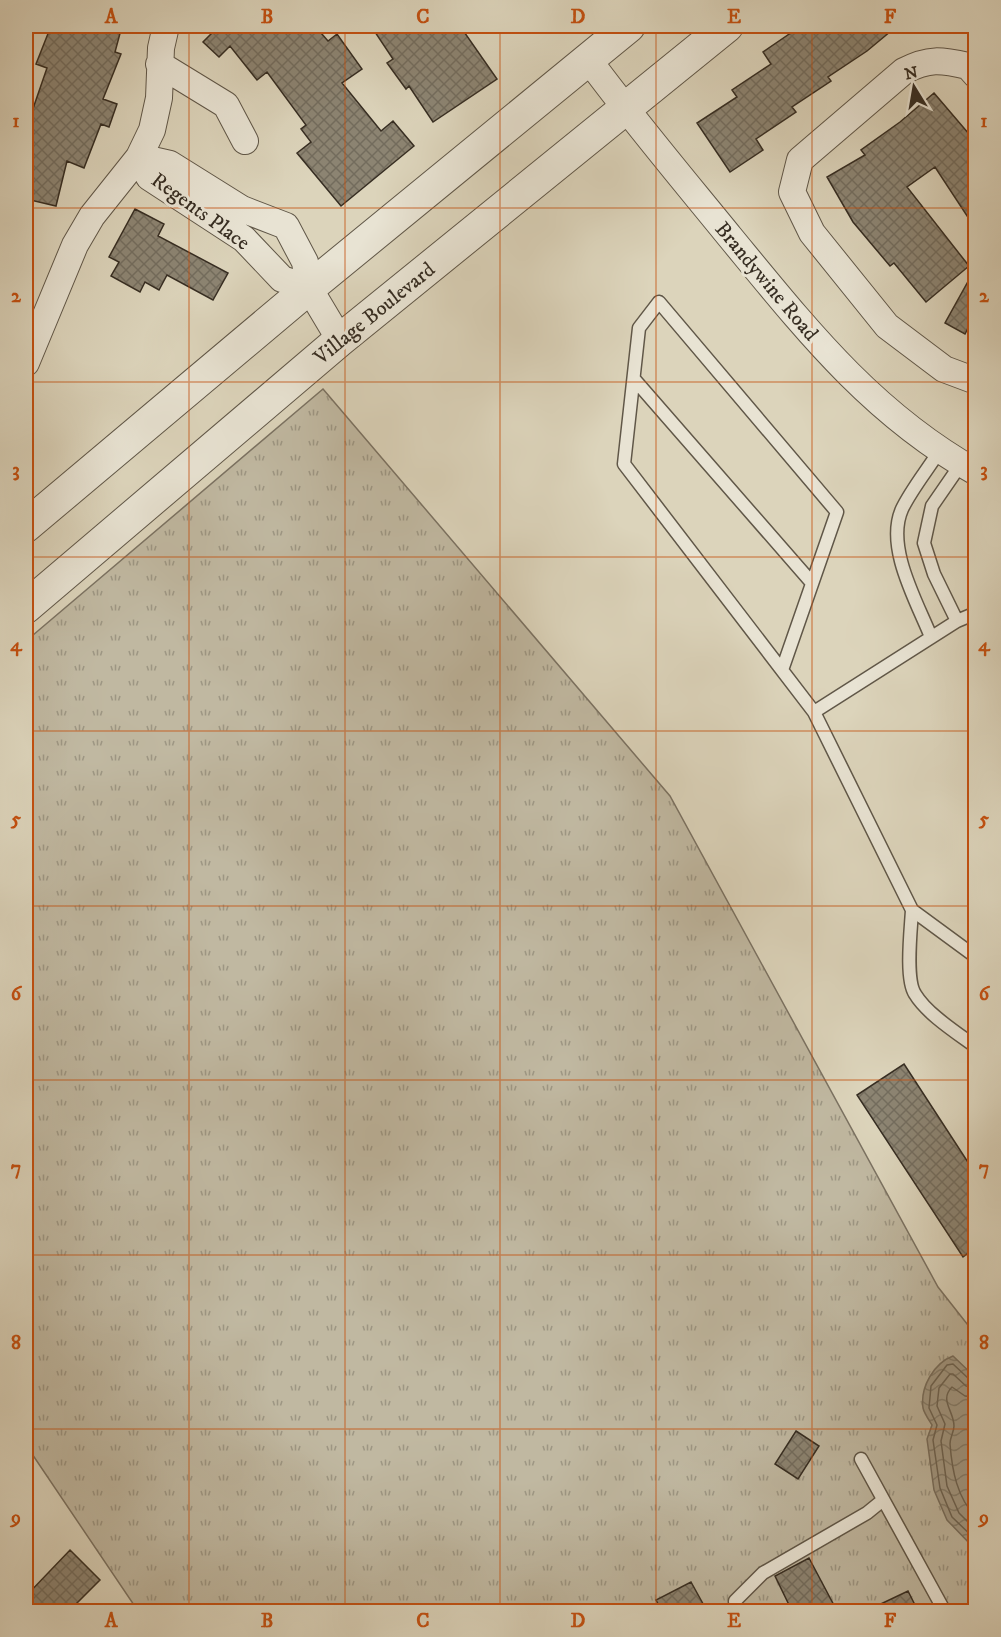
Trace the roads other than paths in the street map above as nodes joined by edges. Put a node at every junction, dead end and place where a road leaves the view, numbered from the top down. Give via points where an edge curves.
1 (166, 26) edge
2 (629, 26) edge
3 (727, 26) edge
4 (588, 59) junction
5 (159, 64) junction
6 (975, 75) edge
7 (625, 109) junction
8 (245, 141) dead end
9 (139, 157) junction
10 (309, 288) junction
11 (340, 340) junction
12 (26, 363) edge
13 (634, 379) junction
14 (975, 381) edge
15 (940, 450) junction
16 (968, 468) edge
17 (26, 526) edge
18 (812, 584) junction
19 (26, 607) edge
20 (975, 613) edge
21 (957, 621) junction
22 (932, 637) junction
23 (782, 670) junction
24 (814, 712) junction
25 (912, 910) junction
26 (975, 957) edge
27 (975, 1047) edge
28 (861, 1459) dead end
29 (883, 1500) junction
30 (736, 1611) edge
31 (945, 1611) edge

1 - 5 street
2 - 4 street
3 - 7 street, Village Boulevard
4 - 7 street, Brandywine Road
4 - 10 street
5 - 8 street via 226,105
5 - 9 street via 156,115
6 - 14 street via 968,66 938,60 904,71 800,160 792,192 812,233 886,326 944,369
7 - 11 street, Village Boulevard
7 - 15 street, Brandywine Road via 808,333 881,405
9 - 10 street, Regents Place via 149,177 244,239 282,279
9 - 10 street, Regents Place via 170,164 242,209 286,226 305,262
9 - 12 street via 92,216 75,245
10 - 11 street, Regents Place
10 - 17 street
11 - 19 street, Village Boulevard
13 - 18 lane
13 - 18 lane via 639,328 659,302 837,512
13 - 23 lane via 624,464
15 - 16 street, Brandywine Road
15 - 22 lane via 902,510 897,531 899,554 909,585
16 - 21 lane via 932,507 924,543
18 - 23 lane
20 - 21 lane
21 - 22 lane
22 - 24 lane
23 - 24 lane
24 - 25 lane
25 - 26 lane
25 - 27 lane via 910,972 914,993
28 - 29 lane
29 - 30 lane via 763,1573 735,1601
29 - 31 lane

